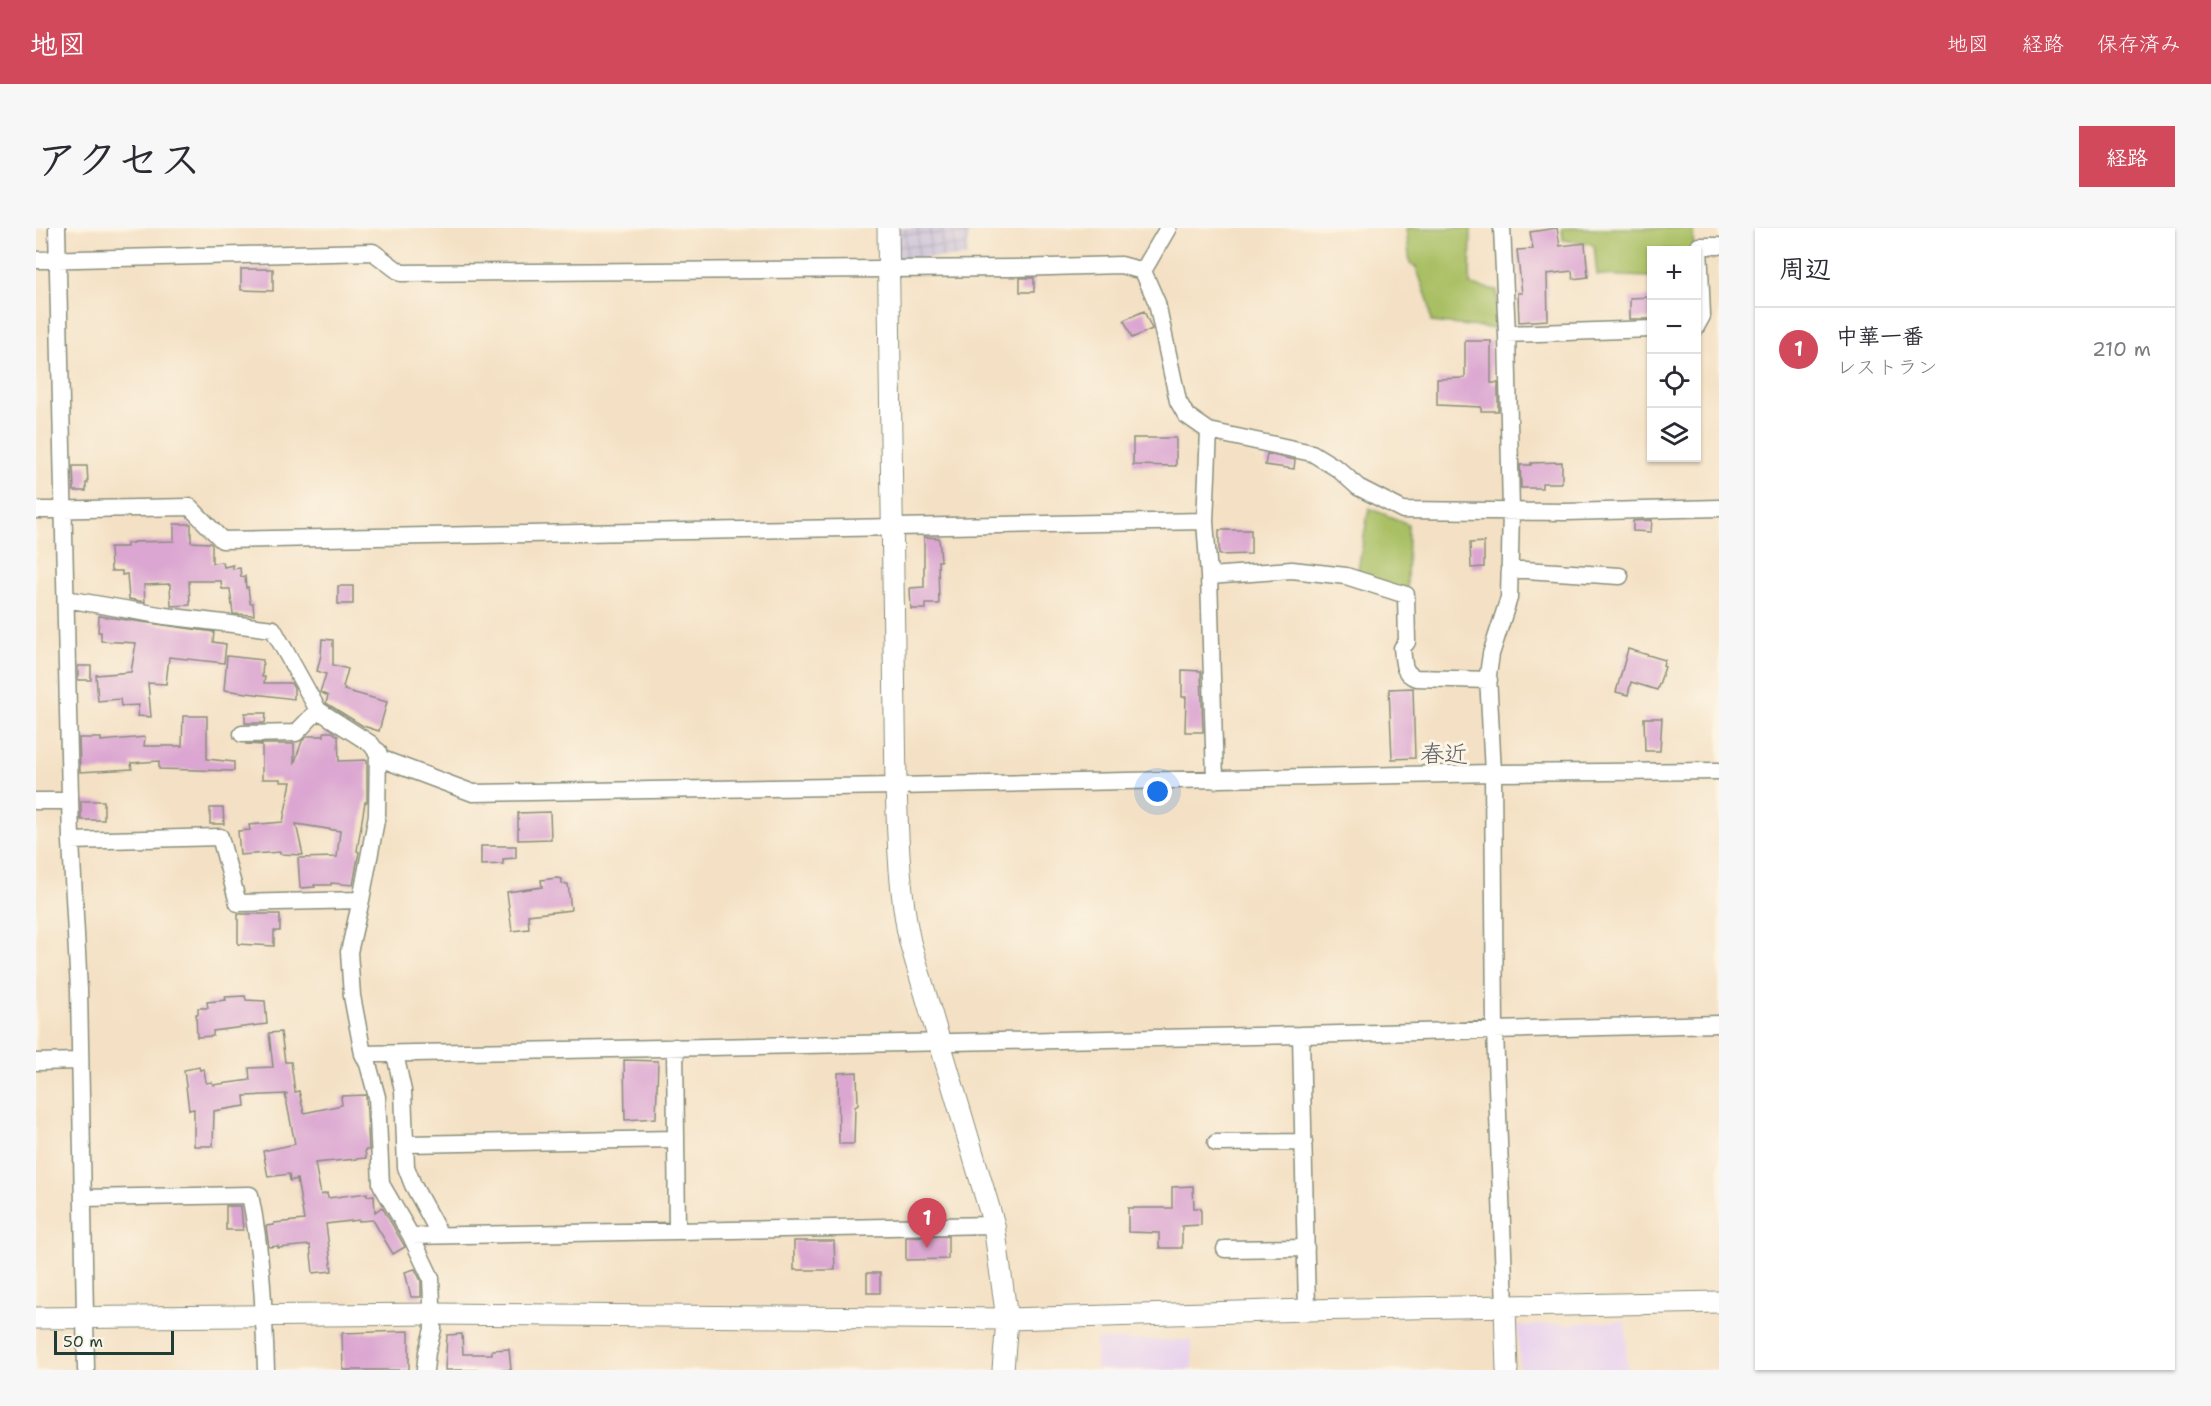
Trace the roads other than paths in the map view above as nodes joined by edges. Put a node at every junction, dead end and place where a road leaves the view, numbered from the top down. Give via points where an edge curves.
1 (57, 228) edge
2 (888, 228) edge
3 (1168, 228) edge
4 (1502, 228) edge
5 (1719, 246) edge
6 (57, 259) junction
7 (36, 260) edge
8 (890, 268) junction
9 (1143, 271) junction
10 (1701, 318) edge
11 (1647, 329) edge
12 (1507, 334) junction
13 (1209, 431) junction
14 (1719, 508) edge
15 (64, 509) junction
16 (36, 510) edge
17 (1511, 511) junction
18 (1205, 521) junction
19 (892, 528) junction
20 (1509, 569) junction
21 (1209, 576) junction
22 (1620, 576) dead end
23 (66, 599) junction
24 (1489, 681) junction
25 (318, 710) junction
26 (242, 734) dead end
27 (378, 751) junction
28 (1719, 771) edge
29 (1494, 773) junction
30 (1215, 780) junction
31 (896, 786) junction
32 (36, 801) edge
33 (70, 801) junction
34 (71, 842) junction
35 (361, 900) junction
36 (1719, 1024) edge
37 (1496, 1030) junction
38 (1301, 1035) junction
39 (940, 1042) junction
40 (675, 1047) junction
41 (363, 1054) junction
42 (395, 1054) junction
43 (80, 1061) junction
44 (36, 1062) edge
45 (676, 1139) junction
46 (1304, 1142) junction
47 (1216, 1143) dead end
48 (406, 1144) junction
49 (83, 1198) junction
50 (994, 1225) junction
51 (677, 1231) junction
52 (440, 1235) junction
53 (411, 1236) junction
54 (1306, 1248) junction
55 (1225, 1249) dead end
56 (1719, 1302) edge
57 (1505, 1307) junction
58 (1307, 1310) junction
59 (433, 1314) junction
60 (264, 1315) junction
61 (86, 1317) junction
62 (36, 1318) edge
63 (1007, 1320) junction
64 (86, 1370) edge
65 (266, 1370) edge
66 (425, 1370) edge
67 (1003, 1370) edge
68 (1507, 1370) edge

1 - 6 street
2 - 8 street
3 - 9 street
4 - 12 street
5 - 10 street via 1699,246
6 - 7 street
6 - 8 street via 374,252 401,273
6 - 15 street
8 - 9 street via 1121,265
8 - 19 street
9 - 13 street via 1157,303 1178,400 1186,415
11 - 12 street
12 - 17 street
13 - 17 street via 1312,453 1358,487 1403,510
13 - 18 street
14 - 17 street
15 - 16 street
15 - 19 street via 190,507 222,540
15 - 23 street
17 - 20 street
18 - 19 street
18 - 21 street
19 - 31 street
20 - 22 street
20 - 24 street via 1509,598 1491,654
21 - 24 street via 1292,570 1346,576 1406,595 1407,642 1402,648 1408,675
21 - 30 street
23 - 25 street via 273,629
23 - 33 street
24 - 29 street
25 - 26 street via 296,733
25 - 27 street
27 - 31 street via 382,759 472,793
27 - 35 street via 376,815
28 - 29 street
29 - 30 street
29 - 37 street
30 - 31 street
31 - 39 street via 904,912
32 - 33 street
33 - 34 street
34 - 35 street via 220,837 238,903
34 - 43 street
35 - 41 street via 349,952 352,996
36 - 37 street
37 - 38 street
37 - 57 street
38 - 39 street
38 - 46 street
39 - 40 street
39 - 50 street
40 - 42 street
40 - 45 street
41 - 42 street
41 - 53 street via 377,1097 381,1184
42 - 48 street via 403,1091
43 - 44 street
43 - 49 street
45 - 48 street
45 - 51 street
46 - 47 street
46 - 54 street
48 - 52 street via 406,1167
49 - 60 street via 250,1195
49 - 61 street
50 - 51 street
50 - 63 street
51 - 52 street
52 - 53 street
53 - 59 street via 431,1278
54 - 55 street
54 - 58 street
56 - 57 street
57 - 58 street
57 - 68 street
58 - 63 street
59 - 60 street
59 - 63 street
59 - 66 street via 434,1329
60 - 61 street
60 - 65 street
61 - 62 street
61 - 64 street
63 - 67 street

